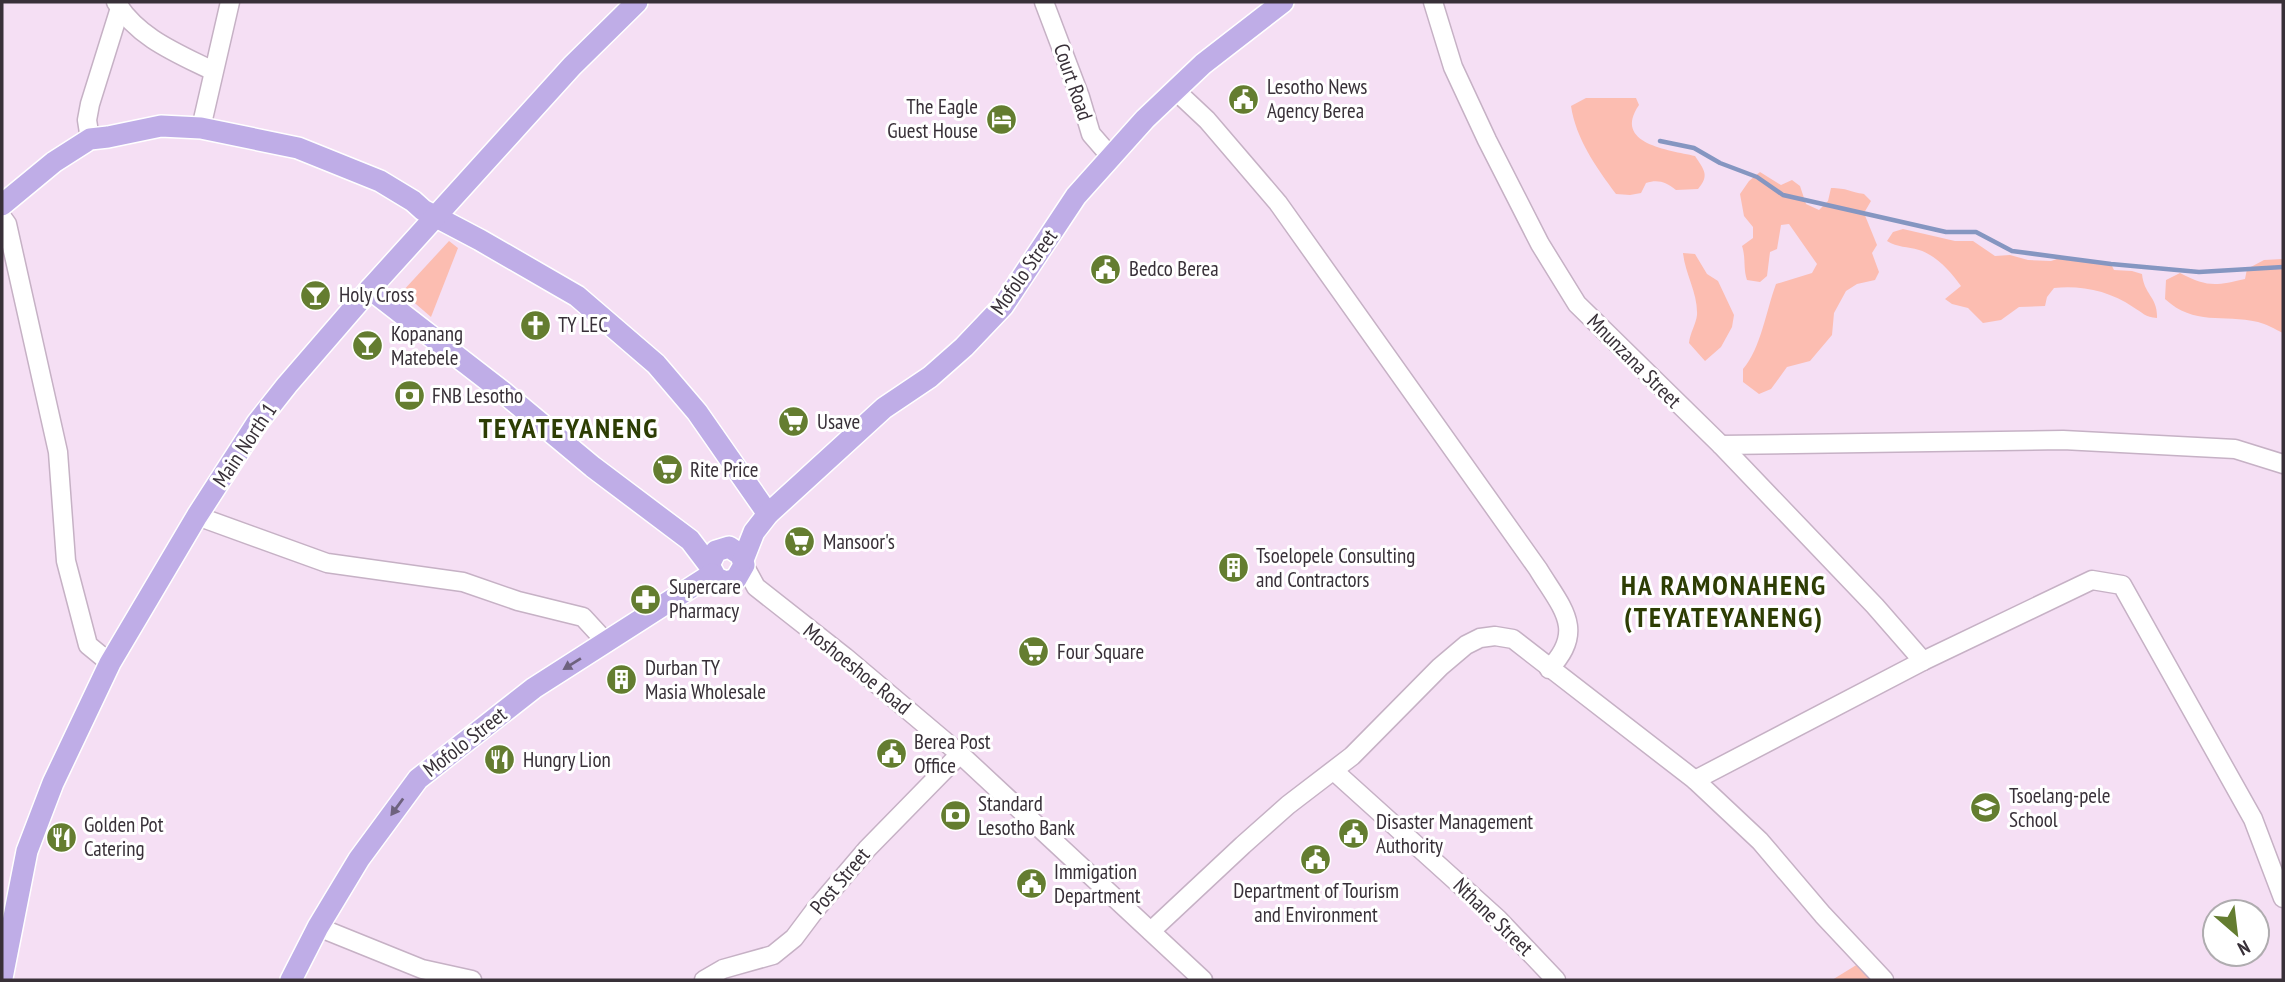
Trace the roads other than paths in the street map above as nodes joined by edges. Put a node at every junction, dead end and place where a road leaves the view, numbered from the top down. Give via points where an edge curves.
1 (230, 2) edge
2 (637, 2) edge
3 (1044, 2) edge
4 (1283, 2) edge
5 (1433, 2) edge
6 (118, 5) edge
7 (213, 71) junction
8 (1175, 90) junction
9 (201, 128) junction
10 (90, 139) junction
11 (1111, 157) junction
12 (2, 205) edge
13 (437, 216) junction
14 (2, 218) edge
15 (370, 289) junction
16 (1721, 445) junction
17 (2283, 464) edge
18 (768, 514) junction
19 (197, 516) junction
20 (727, 563) junction
21 (606, 642) junction
22 (1923, 661) junction
23 (110, 663) junction
24 (1549, 669) junction
25 (960, 754) junction
26 (1334, 771) junction
27 (1695, 780) junction
28 (2283, 898) edge
29 (318, 927) junction
30 (1151, 931) junction
31 (2, 978) edge
32 (292, 980) edge
33 (472, 980) edge
34 (704, 980) edge
35 (1203, 980) edge
36 (1556, 980) edge
37 (1884, 980) edge

1 - 7 street
2 - 13 main road, Main North 1 via 572,66
3 - 11 street, Court Road via 1091,134
4 - 8 main road, Mofolo Street
5 - 16 street, Mnunzana Street via 1452,68 1539,244 1577,304
6 - 7 street via 146,34
6 - 10 street via 90,104
7 - 9 street
8 - 11 main road, Mofolo Street
8 - 24 street via 1207,120 1278,204 1538,569 1568,619 1569,640 1563,655
9 - 10 main road via 161,126
9 - 13 main road via 298,148 380,181
10 - 12 main road
11 - 18 main road, Mofolo Street via 1076,196 1003,306 964,347 884,408
13 - 15 main road, Main North 1
13 - 18 main road via 578,296 656,364 697,412
14 - 23 street via 7,223 58,452 66,561 88,645
15 - 19 main road, Main North 1 via 257,423
15 - 20 main road, Moshoeshoe Road via 593,467
16 - 17 street via 2063,440 2235,449
16 - 22 street, Mnunzana Street
18 - 20 main road, Mofolo Street
19 - 21 street via 327,563 463,582 583,617
19 - 23 main road, Main North 1
20 - 21 main road, Mofolo Street
20 - 25 street, Moshoeshoe Road
21 -> 29 main road, Mofolo Street via 534,688 418,779 359,859
22 - 27 street
22 - 28 street via 2092,580 2122,585 2253,819
23 - 31 main road, Main North 1 via 53,783 27,851
24 - 26 street via 1513,639 1480,638 1440,667
24 - 27 street
25 - 30 street, Moshoeshoe Road
25 - 34 street, Post Street via 867,849 794,938 773,955
26 - 30 street via 1288,805
26 - 36 street, Nthane Street via 1498,919
27 - 37 street via 1760,841
29 - 32 main road, Mofolo Street
29 - 33 street via 422,969
30 - 35 street, Moshoeshoe Road

